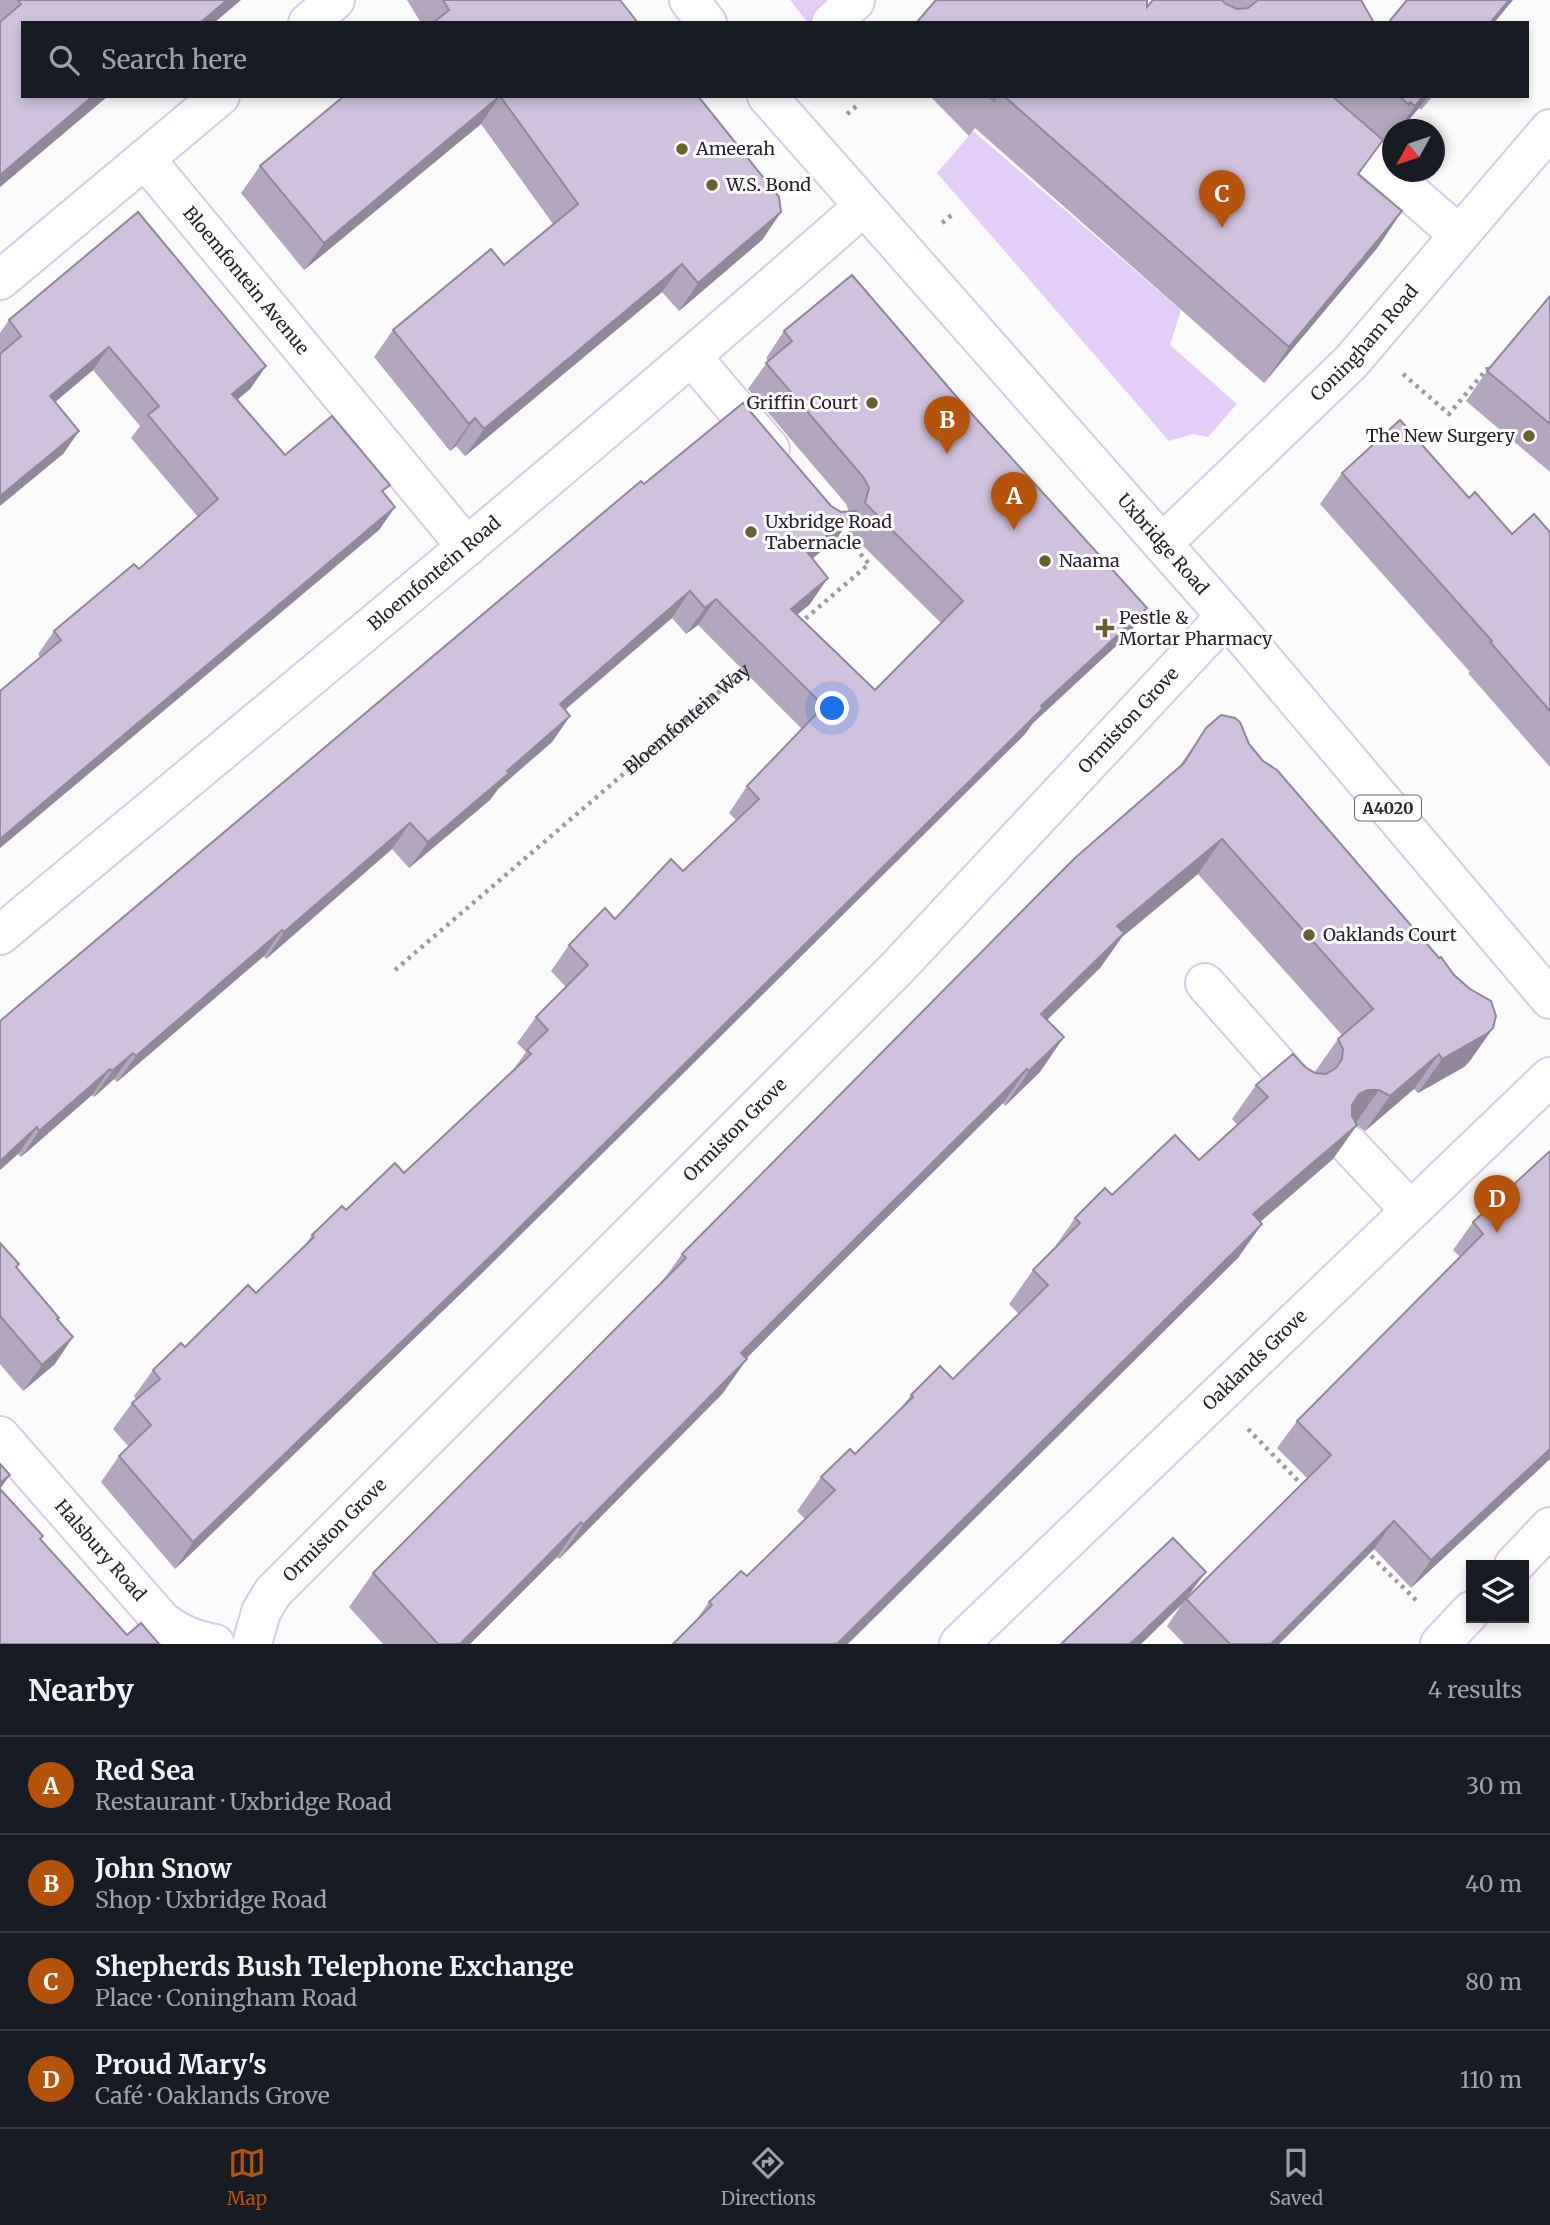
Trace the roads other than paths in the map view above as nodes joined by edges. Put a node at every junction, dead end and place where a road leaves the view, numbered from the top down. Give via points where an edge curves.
1 (335, 0) edge
2 (689, 0) edge
3 (853, 0) edge
4 (310, 21) edge
5 (706, 21) edge
6 (833, 21) edge
7 (218, 98) edge
8 (769, 98) edge
9 (1302, 98) edge
10 (1550, 129) edge
11 (145, 159) junction
12 (864, 206) junction
13 (1459, 235) junction
14 (0, 280) edge
15 (692, 357) junction
16 (829, 518) edge
17 (1163, 543) junction
18 (467, 547) junction
19 (1227, 616) junction
20 (0, 935) edge
21 (1205, 983) dead end
22 (1550, 999) edge
23 (1550, 1077) edge
24 (1297, 1087) edge
25 (1349, 1145) edge
26 (1410, 1210) junction
27 (0, 1436) edge
28 (1550, 1527) edge
29 (1519, 1560) edge
30 (1466, 1616) edge
31 (215, 1644) edge
32 (252, 1644) edge
33 (959, 1644) edge
34 (1440, 1644) edge

1 - 4 street
2 - 5 street
3 - 6 street
7 - 11 street
8 - 12 street, Uxbridge Road / A4020
9 - 13 street
10 - 13 street, Coningham Road
11 - 14 street
11 - 18 street, Bloemfontein Avenue
12 - 15 street, Bloemfontein Road
12 - 17 street, Uxbridge Road / A4020
13 - 17 street, Coningham Road via 1351,362
15 - 16 street
15 - 18 street, Bloemfontein Road
17 - 19 street, Uxbridge Road / A4020
18 - 20 street, Bloemfontein Road
19 - 22 street, Uxbridge Road / A4020
19 - 32 street, Ormiston Grove via 899,966 273,1592 261,1612
21 - 24 street
23 - 26 street, Oaklands Grove
25 - 26 street
26 - 33 street, Oaklands Grove
27 - 31 street, Halsbury Road via 162,1621 190,1639
28 - 29 street
30 - 34 street

